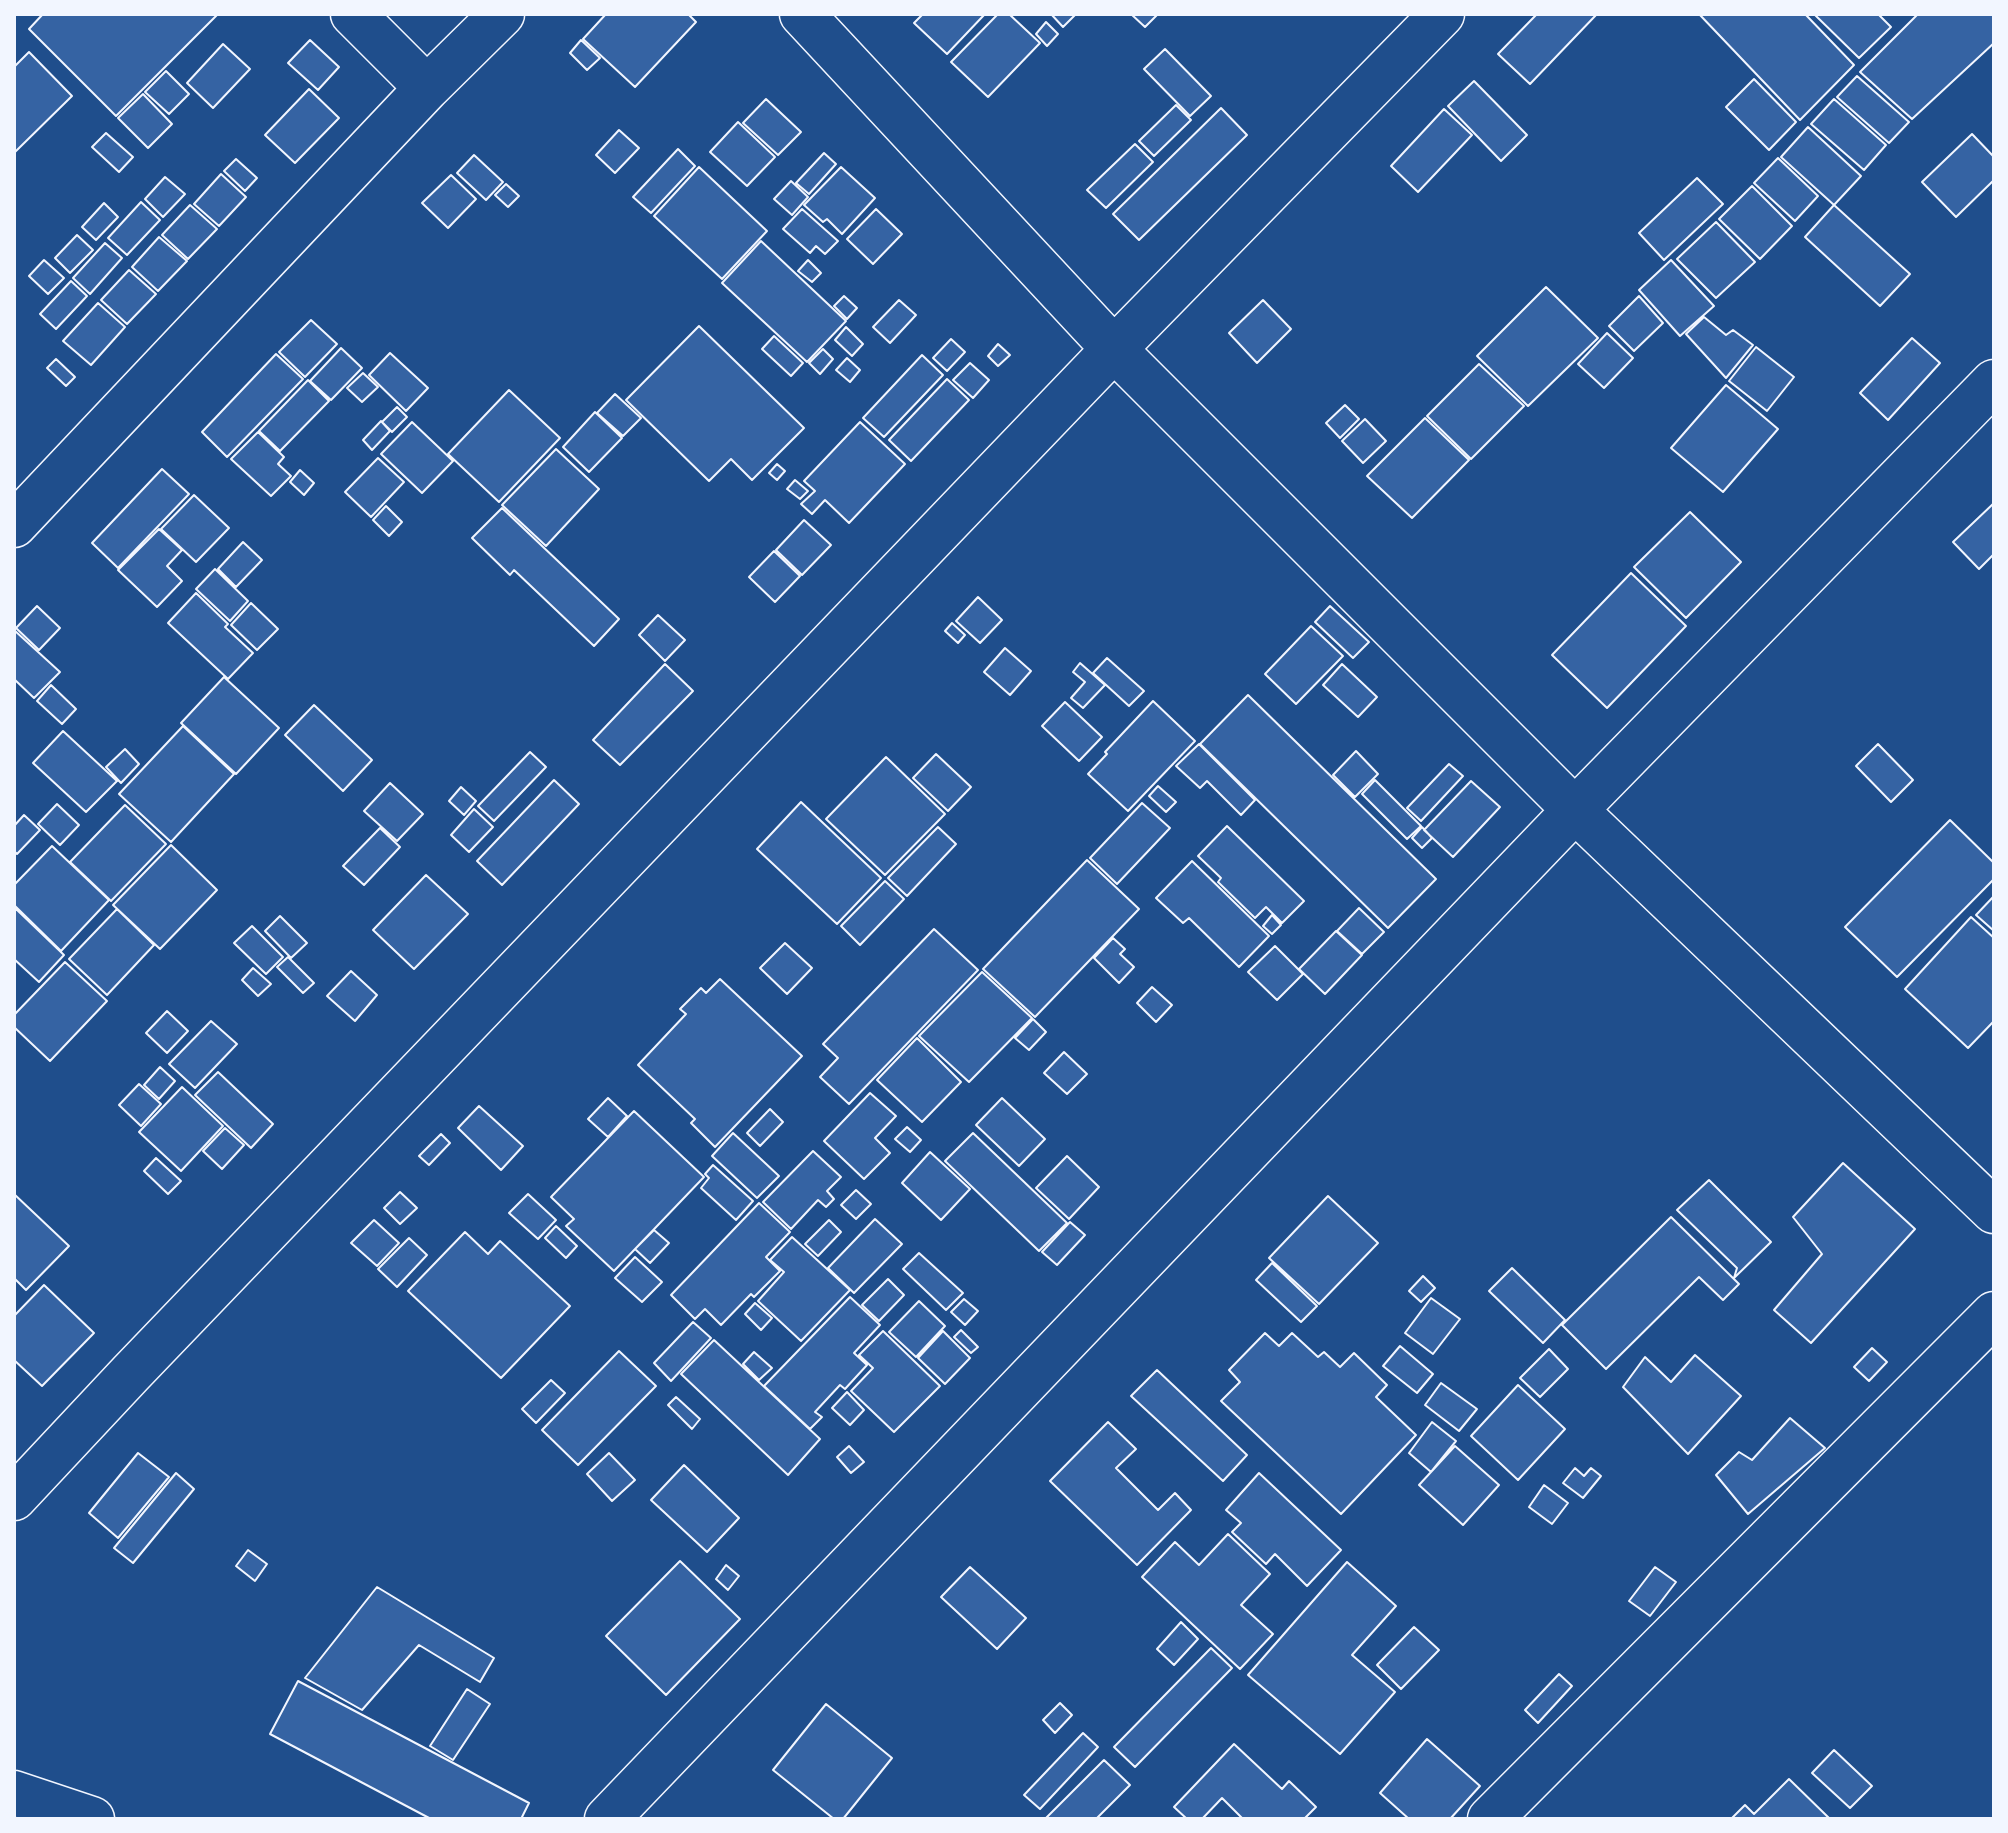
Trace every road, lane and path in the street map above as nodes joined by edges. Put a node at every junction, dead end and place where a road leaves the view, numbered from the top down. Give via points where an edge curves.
1 (353, 14) edge
2 (502, 14) edge
3 (802, 14) edge
4 (1442, 14) edge
5 (427, 88) junction
6 (1114, 349) junction
7 (1994, 382) edge
8 (14, 525) edge
9 (1575, 810) junction
10 (1994, 1211) edge
11 (1994, 1314) edge
12 (14, 1498) edge
13 (14, 1793) edge
14 (92, 1819) edge
15 (607, 1819) edge
16 (1490, 1819) edge

1 - 5 street
2 - 5 street
3 - 6 street
4 - 6 street
5 - 8 street
6 - 9 street
6 - 12 street
7 - 9 street
9 - 10 street
9 - 15 street
11 - 16 street
13 - 14 street

